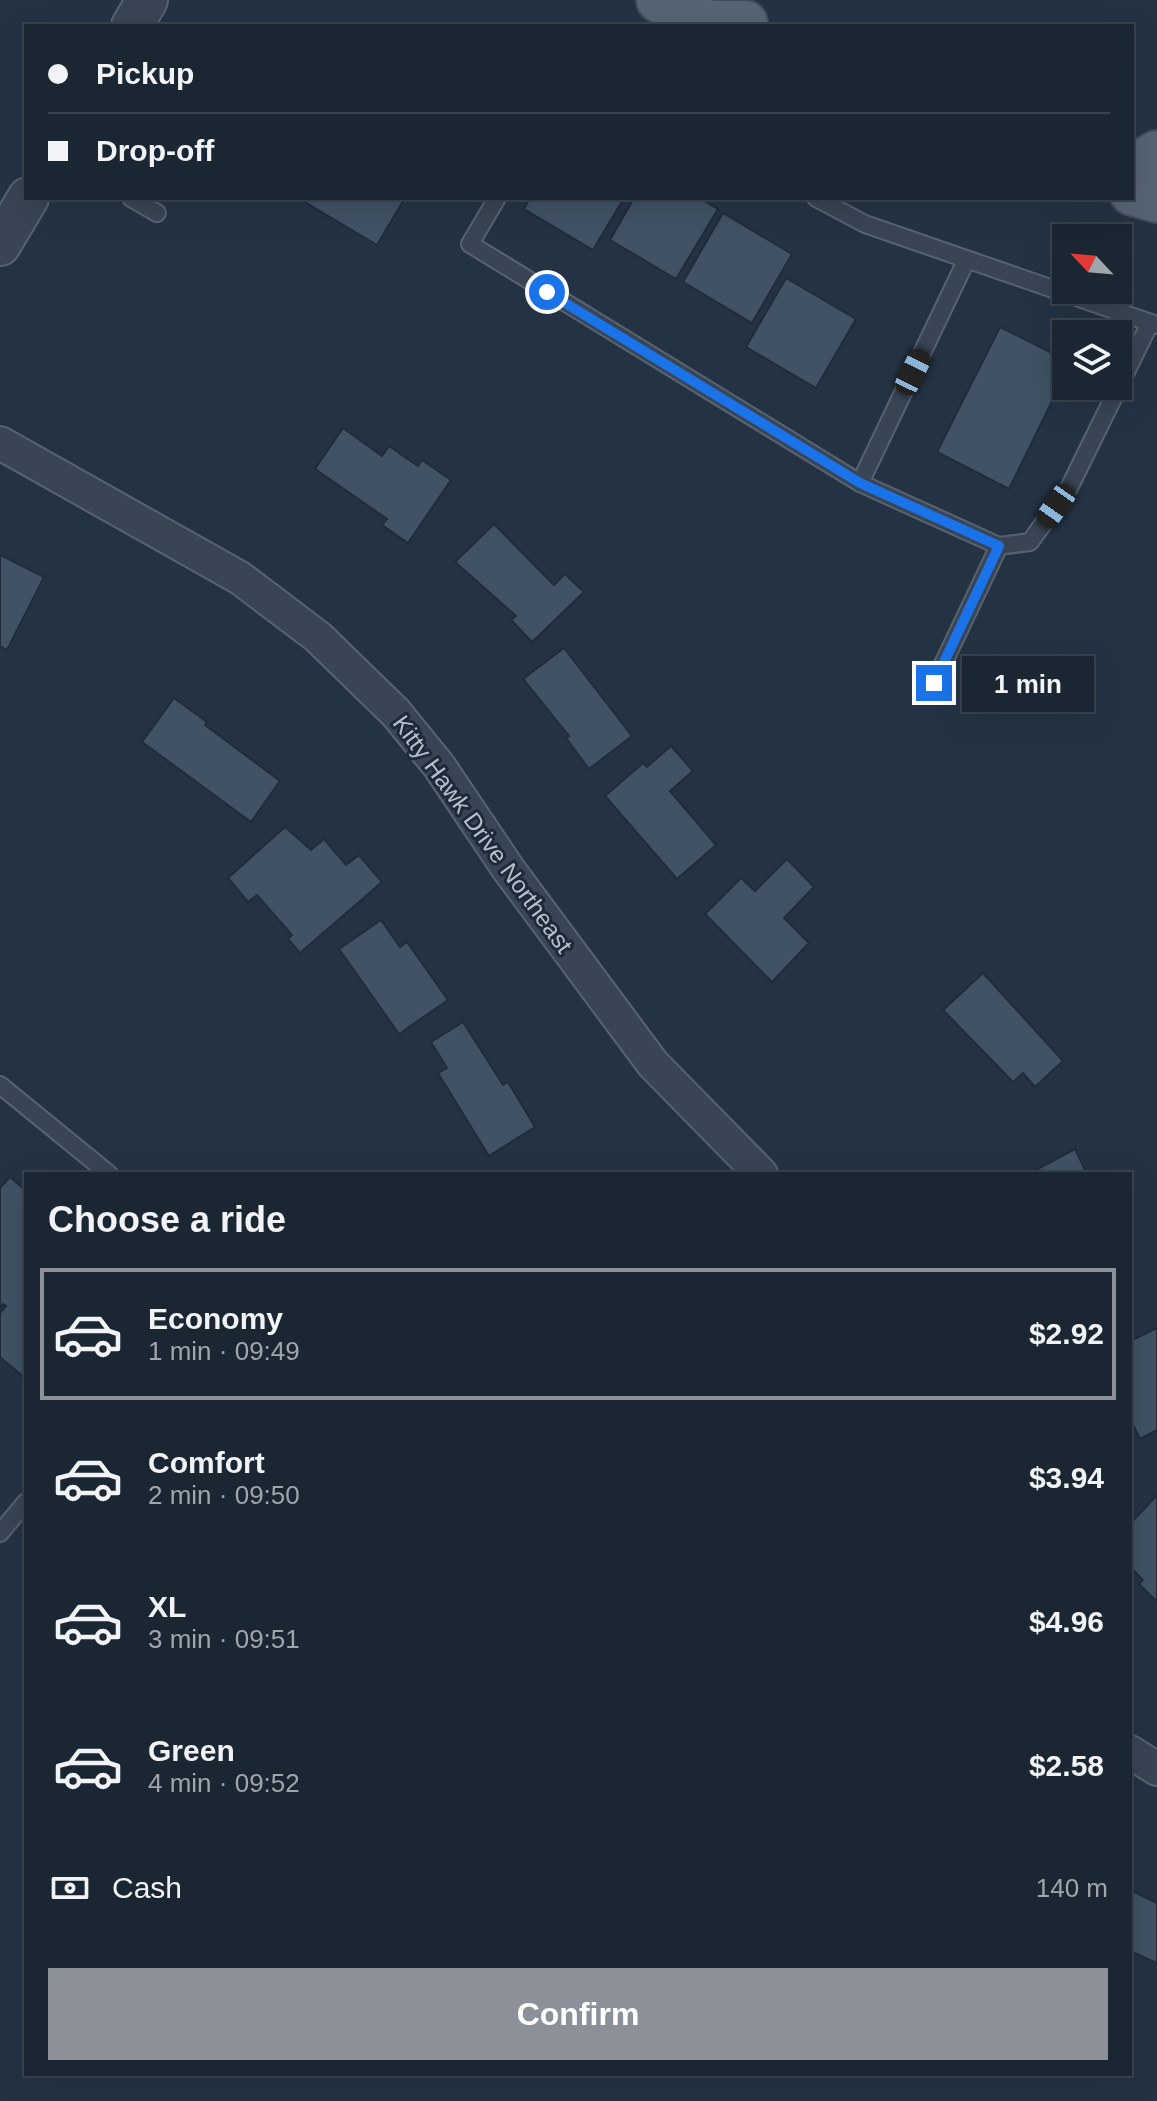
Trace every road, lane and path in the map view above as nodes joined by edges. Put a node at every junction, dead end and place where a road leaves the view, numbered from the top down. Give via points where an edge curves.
1 (147, 0) edge
2 (659, 0) edge
3 (742, 16) edge
4 (133, 24) edge
5 (1157, 153) edge
6 (1134, 167) edge
7 (1134, 194) edge
8 (27, 200) edge
9 (134, 200) edge
10 (496, 200) edge
11 (820, 200) edge
12 (1157, 200) edge
13 (157, 213) dead end
14 (0, 245) edge
15 (966, 261) junction
16 (1154, 324) edge
17 (0, 443) edge
18 (860, 483) junction
19 (999, 546) junction
20 (934, 683) dead end
21 (0, 1085) edge
22 (107, 1172) edge
23 (759, 1172) edge
24 (24, 1504) edge
25 (0, 1533) edge
26 (1132, 1753) edge
27 (1157, 1769) edge

1 - 4 street
2 - 3 main road via 708,23
5 - 6 main road
7 - 12 main road
8 - 14 street
9 - 13 lane
10 - 18 lane via 470,244
11 - 15 lane via 865,224
15 - 16 lane
15 - 18 lane
16 - 19 lane via 1069,488 1030,542
17 - 23 street, Kitty Hawk Drive Northeast via 240,578 318,637 396,713 439,766 653,1064
18 - 19 lane
19 - 20 lane
21 - 22 lane
24 - 25 lane
26 - 27 street

